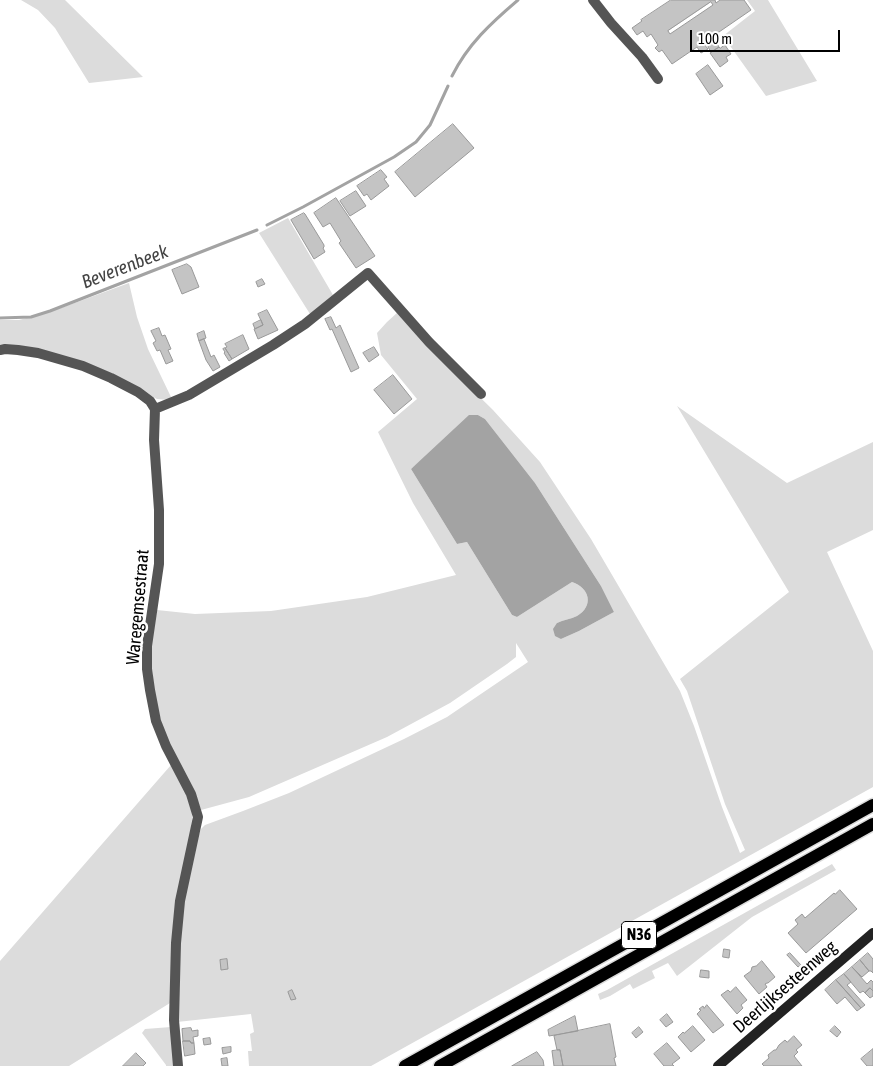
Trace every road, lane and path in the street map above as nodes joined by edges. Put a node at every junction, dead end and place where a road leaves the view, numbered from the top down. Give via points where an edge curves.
1 (593, 0) edge
2 (658, 79) dead end
3 (0, 350) edge
4 (481, 394) dead end
5 (154, 409) junction
6 (873, 805) edge
7 (873, 824) edge
8 (873, 933) edge
9 (721, 1065) edge
10 (178, 1066) edge
11 (405, 1066) edge
12 (440, 1066) edge

1 - 2 street
3 - 5 street via 38,353 83,366 138,392 150,401
4 - 5 street via 428,342 368,273 274,345 189,395
5 - 10 street, Waregemsestraat via 160,564 147,646 148,676 156,721 191,794 198,817 180,901 176,942 174,1020
6 - 11 main road, N36
7 - 12 main road, N36
8 - 9 main road, Deerlijksesteenweg

